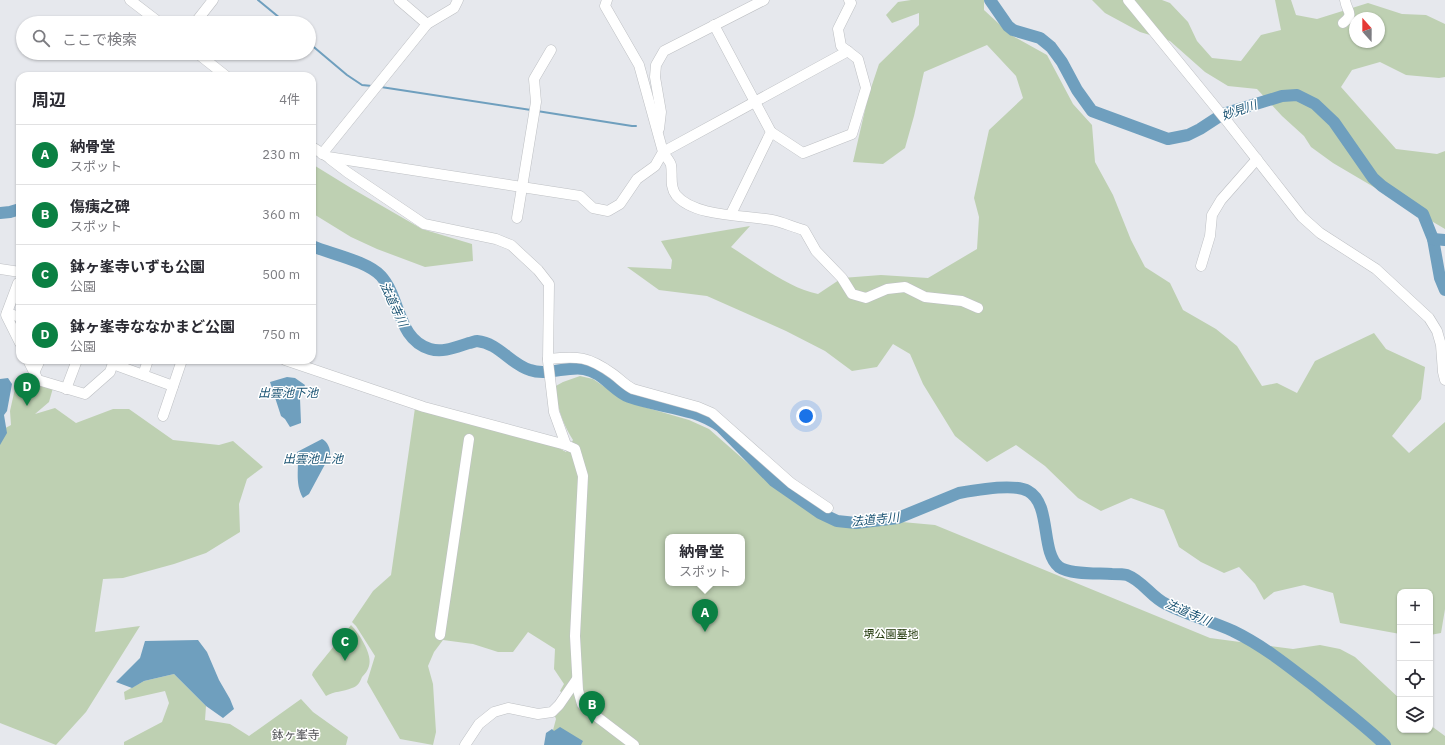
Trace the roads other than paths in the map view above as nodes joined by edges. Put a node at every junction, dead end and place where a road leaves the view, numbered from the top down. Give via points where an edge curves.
1 (130, 0) edge
2 (213, 0) edge
3 (399, 0) edge
4 (458, 0) edge
5 (607, 0) edge
6 (764, 0) edge
7 (849, 0) edge
8 (1128, 0) edge
9 (1345, 0) edge
10 (151, 16) edge
11 (200, 16) edge
12 (1343, 23) dead end
13 (427, 24) junction
14 (714, 25) junction
15 (551, 50) dead end
16 (848, 51) junction
17 (206, 60) edge
18 (221, 72) edge
19 (755, 102) junction
20 (771, 132) junction
21 (658, 135) junction
22 (316, 150) edge
23 (663, 152) junction
24 (325, 156) junction
25 (1257, 159) junction
26 (523, 187) junction
27 (731, 214) junction
28 (517, 218) dead end
29 (1201, 266) dead end
30 (0, 269) edge
31 (16, 271) edge
32 (16, 288) edge
33 (978, 308) dead end
34 (7, 313) junction
35 (16, 316) edge
36 (16, 336) edge
37 (1442, 340) edge
38 (548, 360) junction
39 (30, 364) edge
40 (38, 364) edge
41 (75, 364) edge
42 (112, 364) edge
43 (118, 364) edge
44 (147, 364) edge
45 (181, 364) edge
46 (297, 364) edge
47 (34, 373) junction
48 (143, 375) junction
49 (1445, 380) edge
50 (173, 386) junction
51 (66, 389) junction
52 (163, 416) dead end
53 (469, 439) dead end
54 (566, 445) junction
55 (828, 508) dead end
56 (440, 635) dead end
57 (577, 679) junction
58 (465, 745) edge
59 (634, 745) edge

1 - 10 street
2 - 11 street
3 - 13 street
4 - 13 street via 454,8
5 - 21 street via 605,6 639,65
6 - 14 street
7 - 16 street via 851,3 838,29 841,46
8 - 25 street
9 - 12 street via 1350,14
13 - 24 street
14 - 19 street
14 - 21 street via 664,51 656,65 655,77 661,112
15 - 26 street via 534,79 536,102
16 - 19 street
16 - 20 street via 858,59 866,88 852,134 802,153
17 - 18 street
19 - 20 street
19 - 23 street
20 - 27 street
21 - 23 street
22 - 24 street
23 - 26 street via 655,166 636,180 620,204 608,211 594,208 580,196
23 - 27 street via 671,164 671,183 683,202 709,213
24 - 26 street
24 - 38 street via 424,224 496,239 511,246 538,270 550,284
25 - 29 street via 1221,200 1212,215 1210,236
25 - 37 street via 1302,217 1320,233 1376,269 1429,318
26 - 28 street
27 - 33 street via 773,220 804,230 816,252 842,278 852,294 866,298 887,289 905,287 925,297 962,302
30 - 31 street
32 - 34 street
34 - 35 street
34 - 36 street
37 - 49 street
38 - 54 street via 554,412
38 - 55 street via 572,356 589,360 633,389 712,413 791,483
39 - 47 street
40 - 47 street
41 - 51 street
42 - 51 street via 110,372 85,394
43 - 48 street
44 - 48 street
45 - 50 street
46 - 54 street via 424,407
47 - 51 street via 38,380
48 - 50 street
50 - 52 street
53 - 56 street
54 - 57 street via 575,449 583,476 575,636
57 - 58 street via 552,712 538,714 508,708 494,712 479,724
57 - 59 street via 582,704

